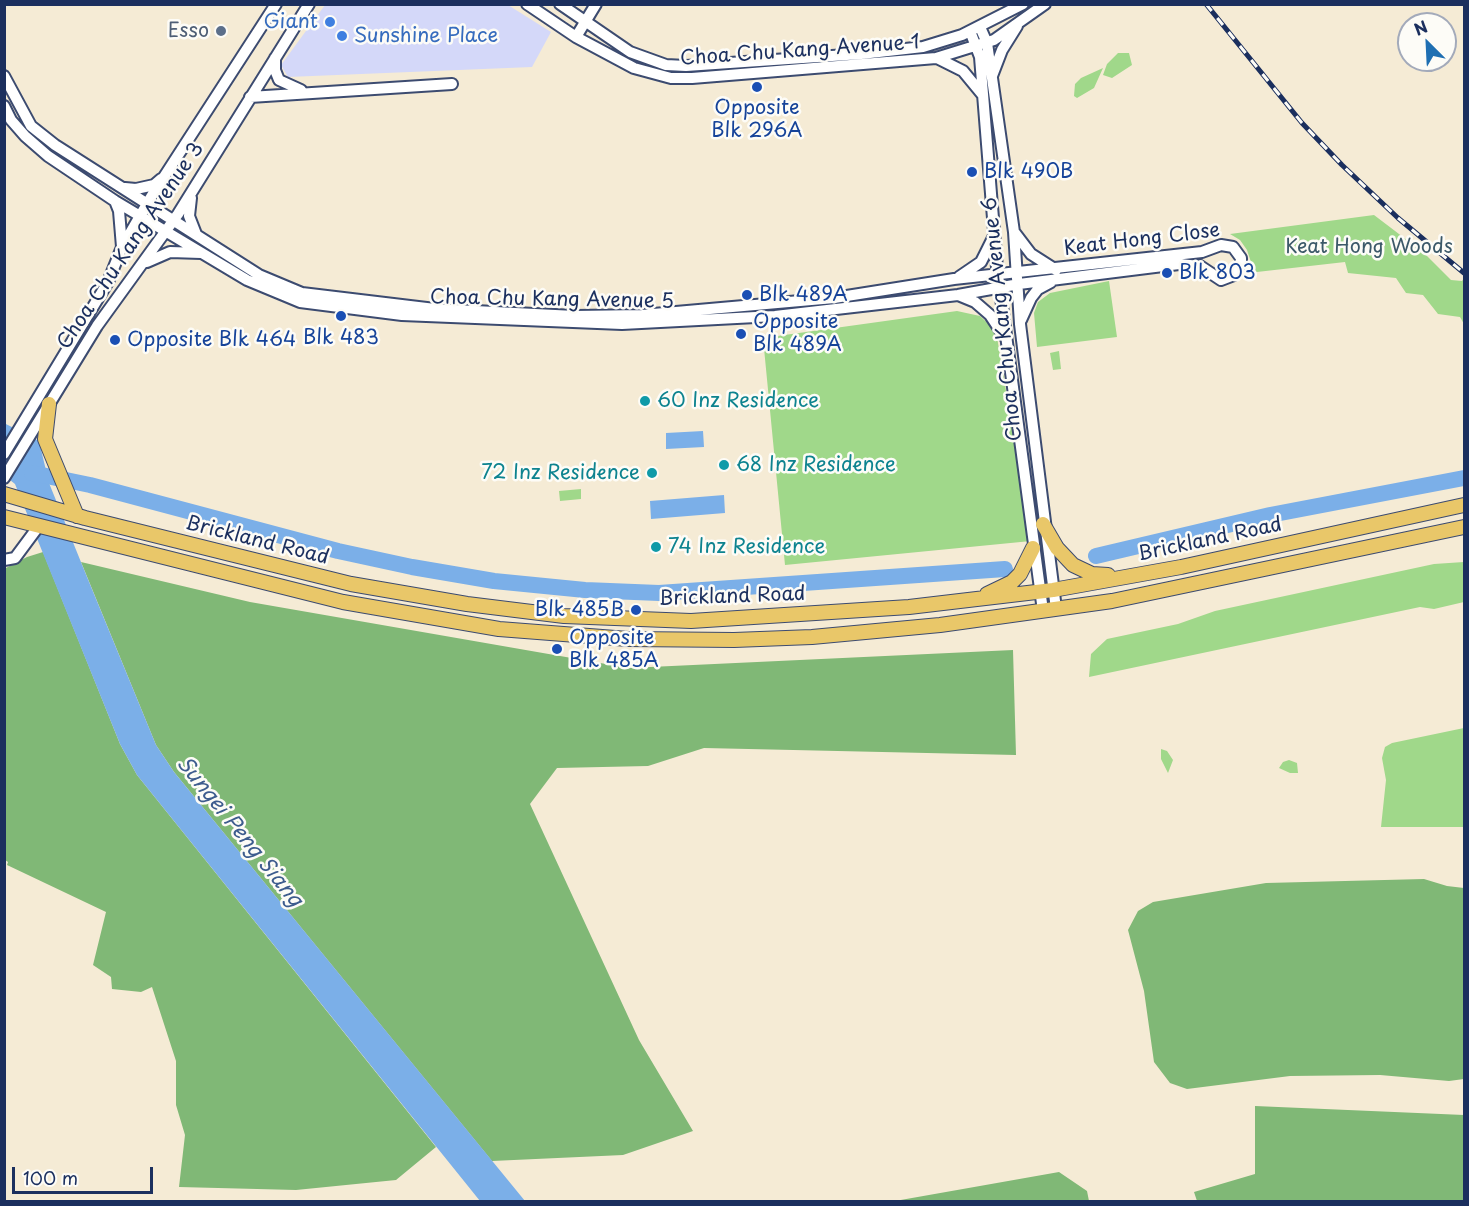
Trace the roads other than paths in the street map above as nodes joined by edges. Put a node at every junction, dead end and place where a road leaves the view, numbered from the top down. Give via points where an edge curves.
1 (276, 4) edge
2 (309, 4) edge
3 (527, 4) edge
4 (560, 4) edge
5 (596, 4) edge
6 (1023, 4) edge
7 (1045, 4) edge
8 (586, 20) junction
9 (1021, 21) junction
10 (975, 29) junction
11 (576, 37) junction
12 (982, 45) junction
13 (276, 56) junction
14 (936, 58) junction
15 (4, 76) edge
16 (991, 79) junction
17 (452, 84) dead end
18 (310, 92) junction
19 (982, 94) junction
20 (250, 97) junction
21 (4, 106) edge
22 (163, 178) junction
23 (198, 184) junction
24 (122, 188) junction
25 (115, 201) junction
26 (147, 204) junction
27 (141, 216) junction
28 (174, 220) junction
29 (166, 231) junction
30 (1014, 232) junction
31 (994, 235) junction
32 (197, 236) junction
33 (122, 247) junction
34 (201, 253) junction
35 (144, 264) junction
36 (238, 269) junction
37 (998, 275) junction
38 (1055, 275) junction
39 (1019, 278) junction
40 (954, 279) junction
41 (1000, 288) junction
42 (958, 295) junction
43 (670, 317) junction
44 (1020, 324) junction
45 (1007, 341) junction
46 (49, 404) junction
47 (4, 454) edge
48 (4, 478) edge
49 (4, 494) edge
50 (1464, 505) edge
51 (4, 517) edge
52 (81, 517) junction
53 (1043, 524) junction
54 (40, 527) junction
55 (1464, 527) edge
56 (1033, 548) junction
57 (4, 561) edge
58 (1139, 575) junction
59 (1046, 591) junction
60 (977, 599) junction
61 (1049, 610) junction

1 - 22 street, Choa Chu Kang Avenue 3
2 - 13 street, Choa Chu Kang Avenue 3
3 - 11 street, Choa Chu Kang Avenue 1
4 - 8 street, Choa Chu Kang Avenue 1
5 - 8 street
6 - 10 street, Choa Chu Kang Avenue 1
7 - 9 street, Choa Chu Kang Avenue 1
8 - 10 street, Choa Chu Kang Avenue 1 via 598,33 630,52 666,65 686,66 890,51 933,44
8 - 11 street
9 - 12 street, Choa Chu Kang Avenue 1
9 - 16 street via 1002,51
10 - 12 street, Choa Chu Kang Avenue 6
11 - 14 street, Choa Chu Kang Avenue 1 via 634,68 671,78 858,67
12 - 14 street, Choa Chu Kang Avenue 1
12 - 16 street, Choa Chu Kang Avenue 6
12 - 19 street, Choa Chu Kang Avenue 6
13 - 18 street via 279,80
13 - 20 street, Choa Chu Kang Avenue 3
14 - 19 street via 963,71
15 - 24 street, Choa Chu Kang Avenue 5 via 31,126 55,146
16 - 30 street, Choa Chu Kang Avenue 6
17 - 18 street
18 - 20 street
19 - 31 street, Choa Chu Kang Avenue 6
20 - 23 street, Choa Chu Kang Avenue 3
21 - 25 street, Choa Chu Kang Avenue 5 via 25,136 48,156
22 - 24 street via 136,189
22 - 26 street, Choa Chu Kang Avenue 3
23 - 28 street, Choa Chu Kang Avenue 3
23 - 32 street via 189,216
24 - 26 street, Choa Chu Kang Avenue 5
25 - 27 street, Choa Chu Kang Avenue 5
25 - 33 street
26 - 27 street, Choa Chu Kang Avenue 3
26 - 28 street, Choa Chu Kang Avenue 5
27 - 29 street, Choa Chu Kang Avenue 5
27 - 33 street, Choa Chu Kang Avenue 3
28 - 29 street, Choa Chu Kang Avenue 3
28 - 32 street, Choa Chu Kang Avenue 5
29 - 34 street, Choa Chu Kang Avenue 5
29 - 35 street, Choa Chu Kang Avenue 3
30 - 38 street
30 - 39 street, Choa Chu Kang Avenue 6
31 - 37 street, Choa Chu Kang Avenue 6
31 - 40 street via 981,262
32 - 36 street, Choa Chu Kang Avenue 5
33 - 47 street, Choa Chu Kang Avenue 3 via 108,282
34 - 35 street via 170,252
34 - 36 street, Choa Chu Kang Avenue 5
35 - 46 street, Choa Chu Kang Avenue 3 via 97,326
36 - 43 street, Choa Chu Kang Avenue 5 via 302,293 403,306
37 - 39 street, Choa Chu Kang Avenue 5
37 - 40 street, Choa Chu Kang Avenue 5
37 - 41 street, Choa Chu Kang Avenue 6
38 - 38 street, Keat Hong Close via 1202,252 1221,245 1233,248 1241,258 1239,269 1227,279 1215,278 1192,263
38 - 39 street, Keat Hong Close
38 - 44 street via 1031,298
39 - 41 street, Choa Chu Kang Avenue 5
39 - 44 street, Choa Chu Kang Avenue 6
40 - 43 street, Choa Chu Kang Avenue 5
41 - 42 street, Choa Chu Kang Avenue 5
41 - 45 street, Choa Chu Kang Avenue 6
42 - 43 street, Choa Chu Kang Avenue 5 via 775,316
42 - 45 street via 975,302 990,315
44 - 53 street, Choa Chu Kang Avenue 6
45 - 56 street, Choa Chu Kang Avenue 6
46 - 48 street, Choa Chu Kang Avenue 3
46 - 52 main road via 45,439
49 - 52 main road, Brickland Road
50 - 58 main road, Brickland Road
51 - 54 main road, Brickland Road
52 - 60 main road, Brickland Road via 351,584 564,616 691,621
53 - 58 main road via 1061,554 1078,569 1092,574
53 - 59 street, Choa Chu Kang Avenue 6
54 - 57 street via 15,558
54 - 61 main road, Brickland Road via 343,602 499,629 628,639 813,637
55 - 61 main road, Brickland Road via 1112,601
56 - 59 street, Choa Chu Kang Avenue 6
56 - 60 main road via 1012,582
58 - 59 main road, Brickland Road
59 - 60 main road, Brickland Road
59 - 61 street, Choa Chu Kang Avenue 6

